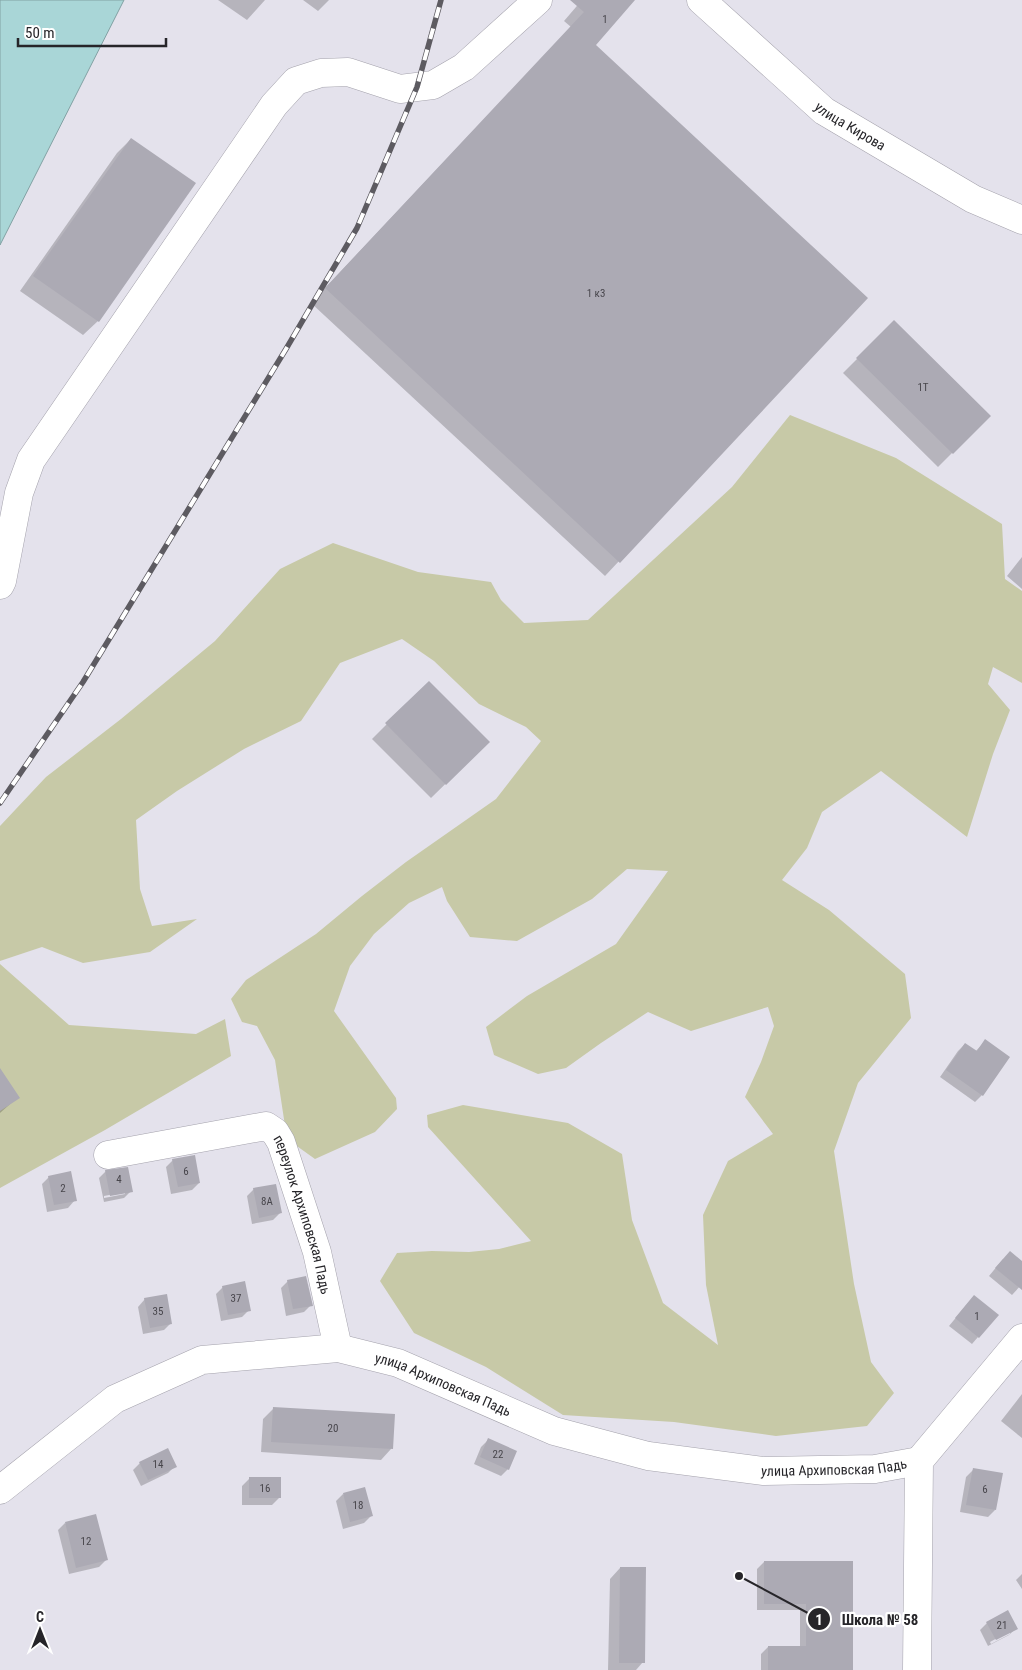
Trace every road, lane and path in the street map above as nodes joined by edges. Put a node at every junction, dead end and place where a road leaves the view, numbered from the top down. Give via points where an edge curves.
1 (538, 0) edge
2 (702, 0) edge
3 (1022, 220) edge
4 (0, 585) edge
5 (108, 1155) dead end
6 (1022, 1338) edge
7 (338, 1348) junction
8 (919, 1461) junction
9 (0, 1490) edge
10 (917, 1670) edge

1 - 4 street via 464,67 433,85 400,89 348,72 322,73 296,82 274,105 31,460 18,493
2 - 3 street, улица Кирова via 824,111 973,199
5 - 7 street, переулок Архиповская Падь via 266,1126 275,1132 282,1142 317,1252
6 - 8 street
7 - 8 street, улица Архиповская Падь via 398,1363 554,1431 648,1456 764,1472 875,1469
7 - 9 street, улица Архиповская Падь via 202,1360 115,1399
8 - 10 street

